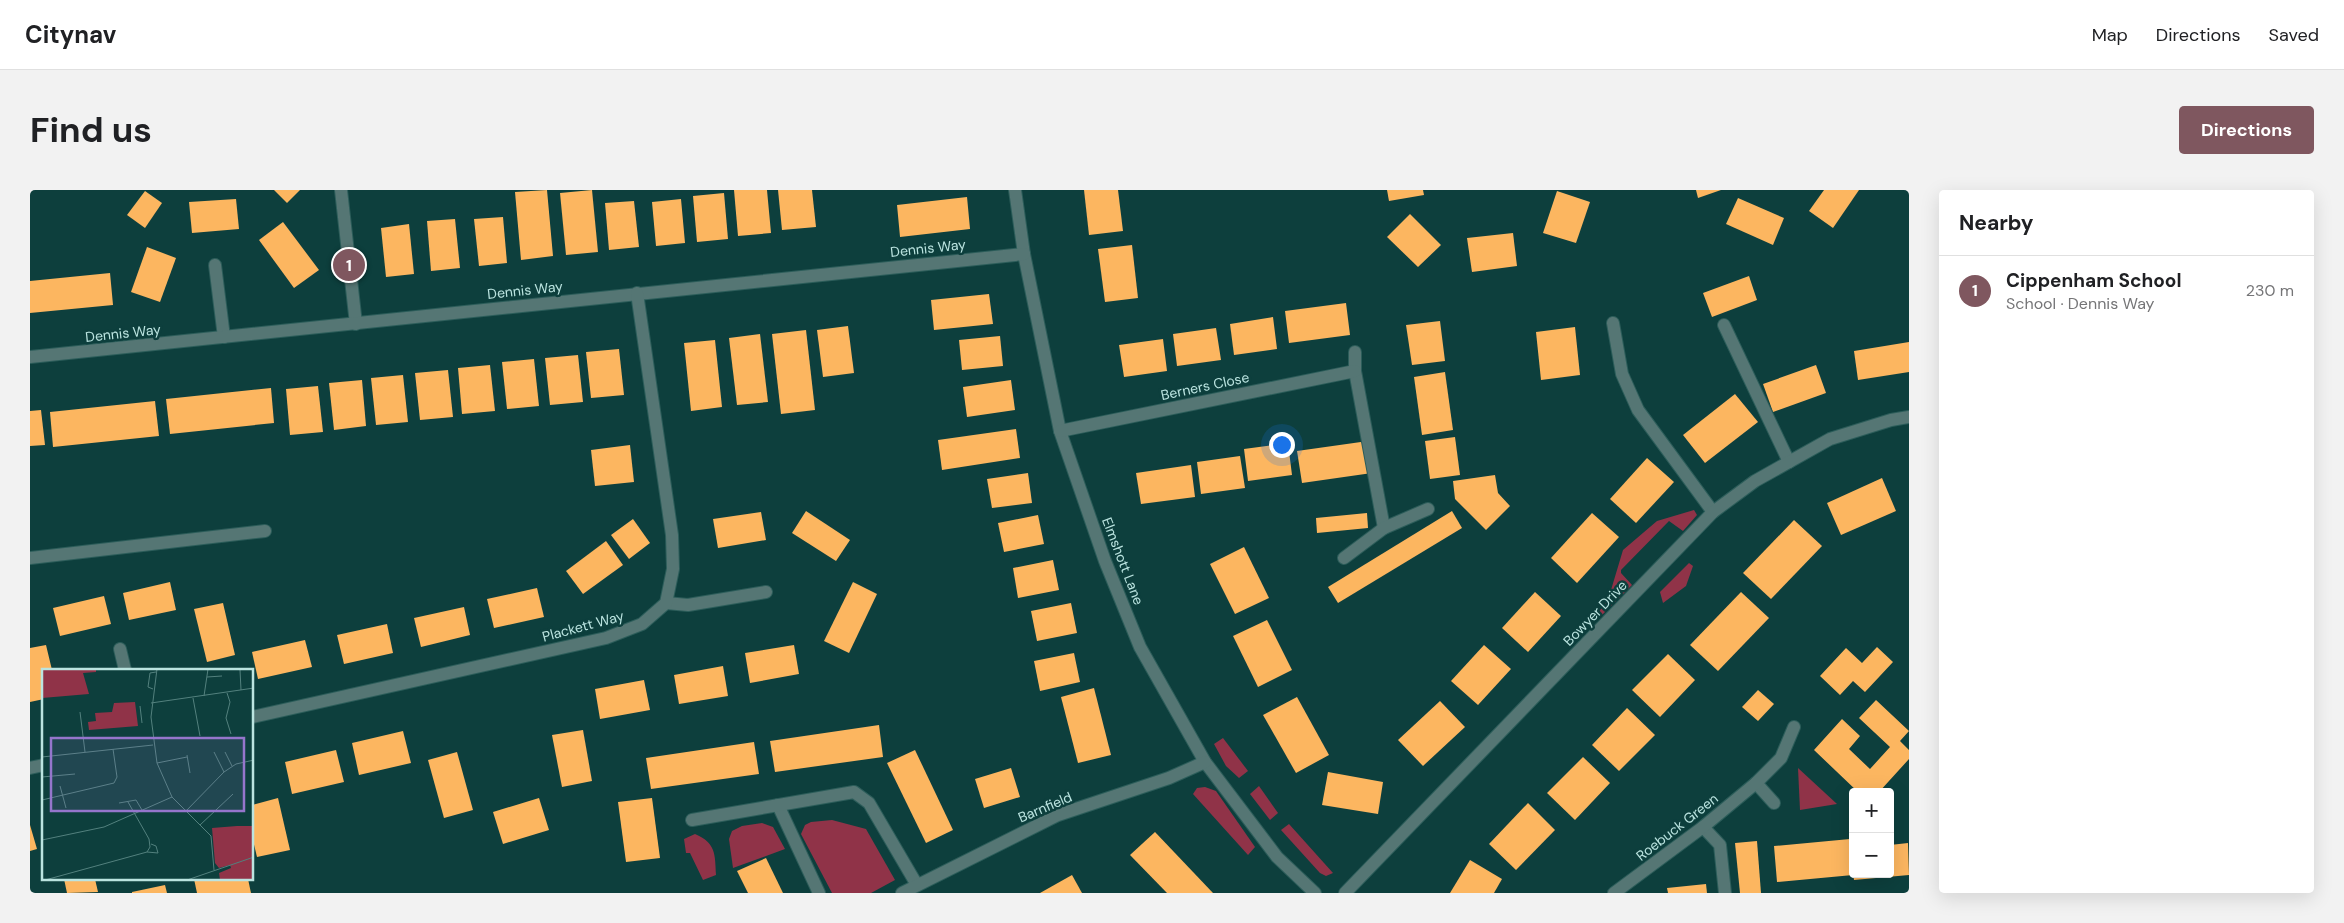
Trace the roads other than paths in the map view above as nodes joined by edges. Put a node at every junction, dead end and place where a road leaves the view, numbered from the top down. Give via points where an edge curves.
1 (341, 190) edge
2 (1015, 190) edge
3 (1024, 254) junction
4 (216, 265) dead end
5 (637, 293) junction
6 (1613, 323) dead end
7 (356, 324) junction
8 (1724, 325) dead end
9 (224, 337) junction
10 (1355, 352) dead end
11 (30, 357) edge
12 (1355, 371) junction
13 (1909, 417) edge
14 (1060, 431) junction
15 (1789, 462) junction
16 (1428, 509) dead end
17 (1713, 512) junction
18 (1384, 528) junction
19 (265, 531) dead end
20 (30, 558) edge
21 (1344, 558) dead end
22 (766, 592) dead end
23 (666, 602) junction
24 (120, 649) dead end
25 (125, 669) edge
26 (254, 717) edge
27 (1794, 727) dead end
28 (1204, 762) junction
29 (1756, 783) junction
30 (1774, 802) dead end
31 (778, 805) junction
32 (692, 820) dead end
33 (1703, 827) junction
34 (917, 885) junction
35 (818, 893) edge
36 (902, 893) edge
37 (1314, 893) edge
38 (1345, 893) edge
39 (1614, 893) edge
40 (1725, 893) edge

1 - 7 street
2 - 3 street, Elmshott Lane
3 - 5 street, Dennis Way
3 - 14 street, Elmshott Lane
4 - 9 street
5 - 7 street, Dennis Way
5 - 23 street via 672,535 673,569
6 - 17 street via 1622,374 1638,410
7 - 9 street, Dennis Way
8 - 15 street
9 - 11 street, Dennis Way
10 - 12 street
12 - 14 street, Berners Close
12 - 18 street
13 - 15 street, Bowyer Drive via 1830,439
14 - 28 street, Elmshott Lane via 1105,562 1140,647
15 - 17 street, Bowyer Drive via 1755,481
16 - 18 street
17 - 38 street, Bowyer Drive
18 - 21 street
19 - 20 street
22 - 23 street via 688,605
23 - 26 street, Plackett Way via 642,624 606,638
24 - 25 street
27 - 29 street, Roebuck Green via 1781,758
28 - 34 street, Barnfield via 1170,778 1058,815
28 - 37 street, Elmshott Lane via 1277,857
29 - 30 street
29 - 33 street, Roebuck Green
31 - 32 street
31 - 34 street via 854,792 869,802
31 - 35 street
33 - 39 street, Roebuck Green
33 - 40 street via 1720,845
34 - 36 street, Barnfield

